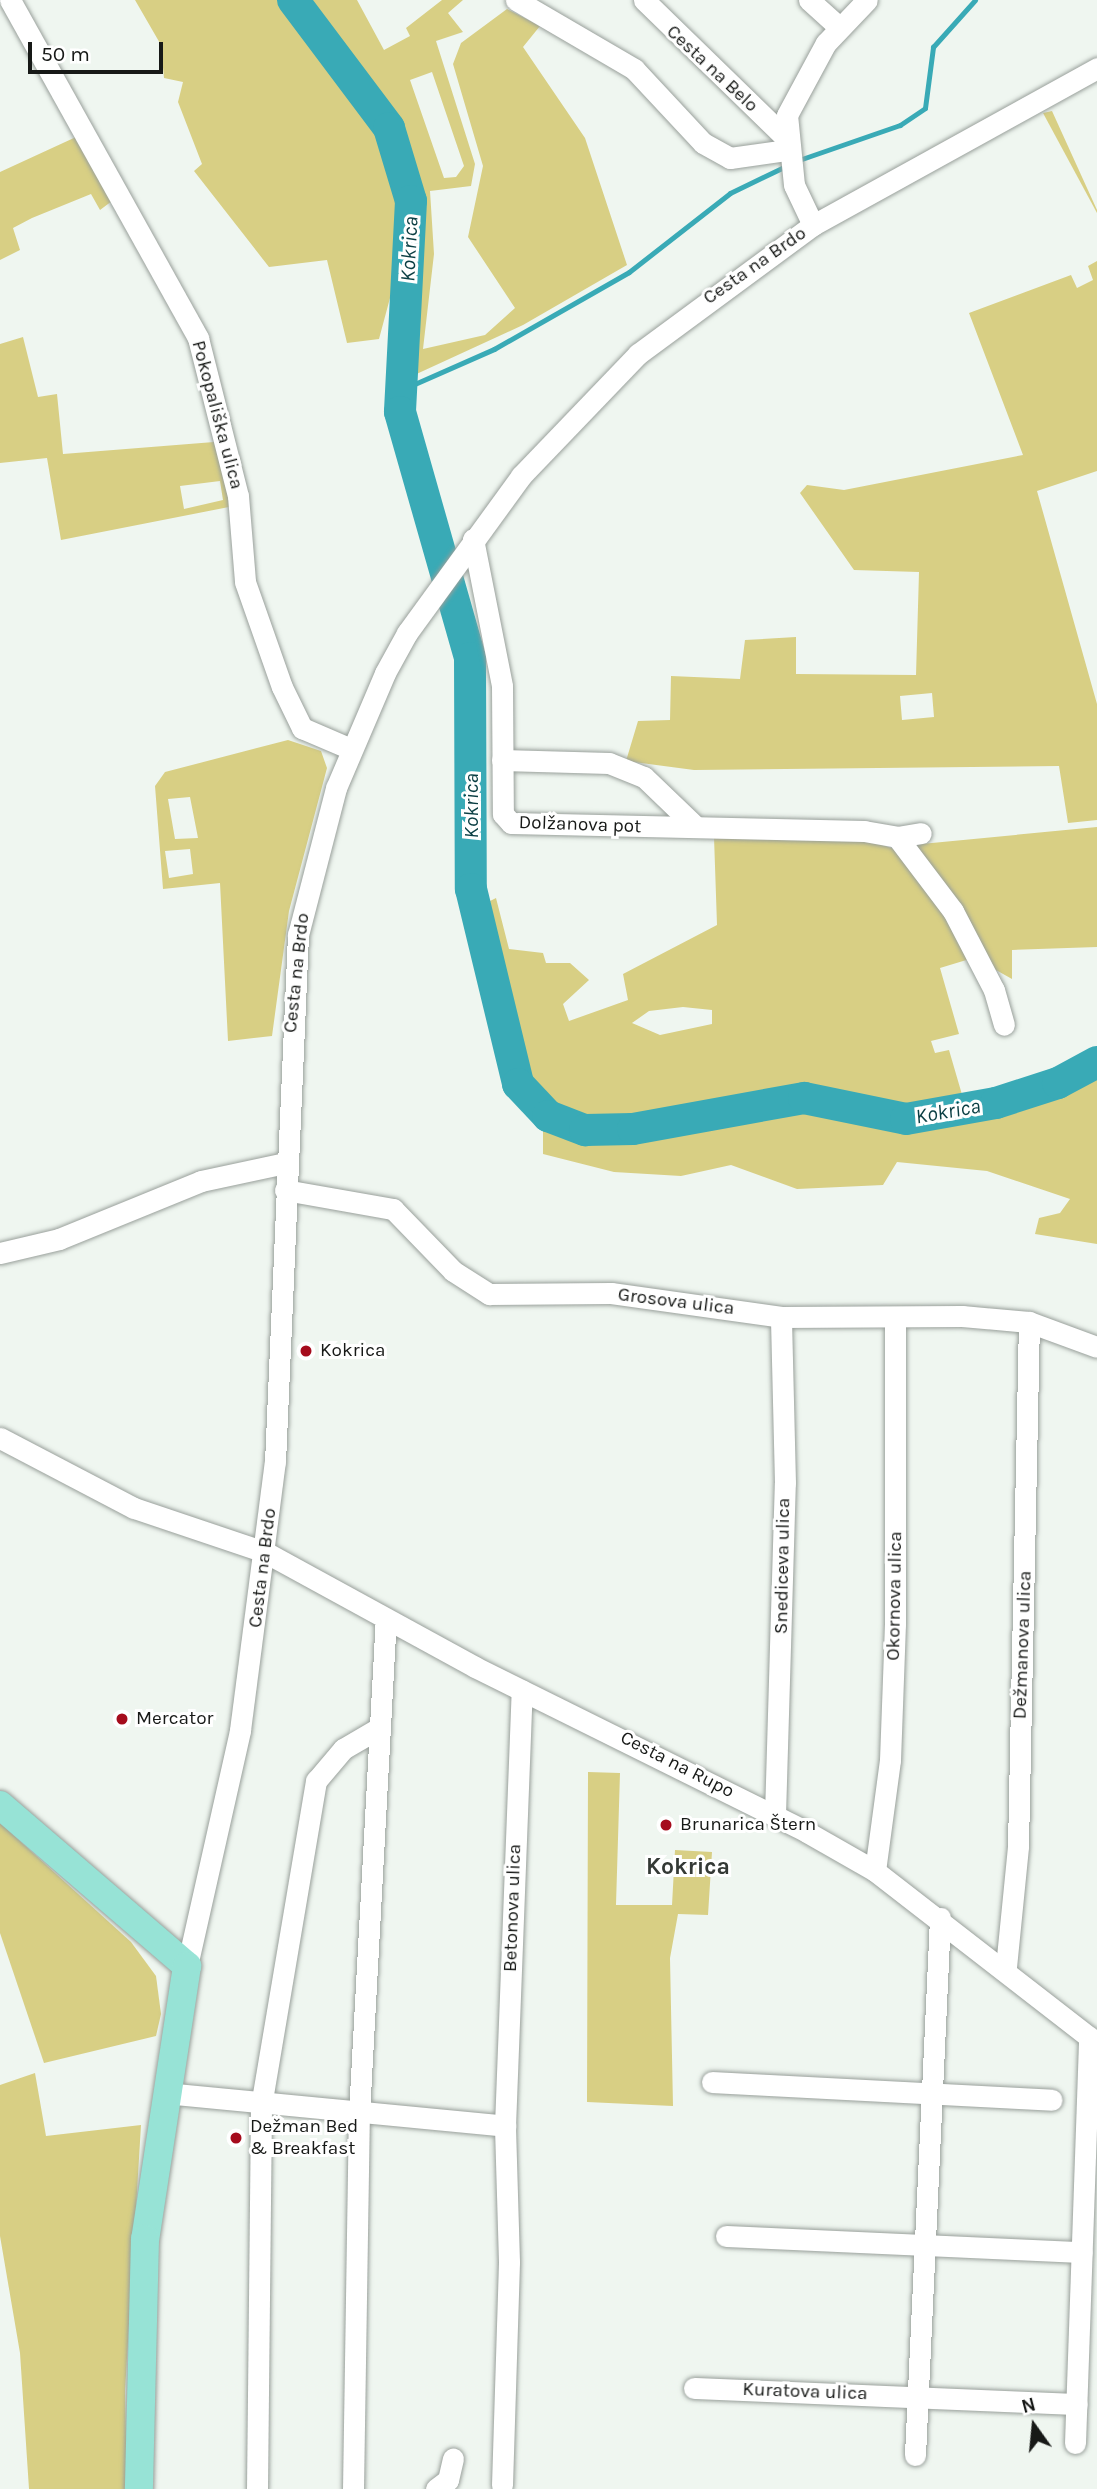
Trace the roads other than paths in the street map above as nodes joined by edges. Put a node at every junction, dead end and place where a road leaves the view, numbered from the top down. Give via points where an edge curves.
1 (10, 0) edge
2 (516, 0) edge
3 (644, 0) edge
4 (809, 0) edge
5 (867, 0) edge
6 (838, 26) junction
7 (1097, 68) edge
8 (786, 143) junction
9 (813, 225) junction
10 (473, 539) junction
11 (351, 749) junction
12 (502, 760) junction
13 (696, 827) junction
14 (921, 833) dead end
15 (897, 838) junction
16 (1004, 1025) dead end
17 (285, 1163) junction
18 (285, 1190) junction
19 (0, 1253) edge
20 (781, 1317) junction
21 (895, 1320) junction
22 (1029, 1322) junction
23 (1097, 1347) edge
24 (0, 1438) edge
25 (265, 1552) junction
26 (386, 1620) junction
27 (522, 1690) junction
28 (379, 1728) junction
29 (0, 1805) edge
30 (775, 1815) junction
31 (875, 1871) junction
32 (940, 1919) junction
33 (187, 1966) junction
34 (1006, 1967) junction
35 (1093, 2040) edge
36 (712, 2082) dead end
37 (165, 2093) junction
38 (929, 2093) junction
39 (1052, 2100) dead end
40 (261, 2106) junction
41 (359, 2114) junction
42 (505, 2126) junction
43 (726, 2236) dead end
44 (923, 2245) junction
45 (1082, 2252) junction
46 (694, 2388) dead end
47 (915, 2397) junction
48 (1077, 2404) junction
49 (1075, 2443) dead end
50 (915, 2455) dead end
51 (453, 2459) dead end
52 (502, 2485) dead end
53 (139, 2489) edge
54 (257, 2489) edge
55 (353, 2489) edge
56 (436, 2489) edge

1 - 11 street, Pokopališka ulica via 198,338 238,496 245,582 282,687 302,728
2 - 8 street via 634,69 703,143 730,158
3 - 8 street, Cesta na Belo
4 - 6 street
5 - 6 street, Cesta na Belo
6 - 8 street, Cesta na Belo via 798,85
7 - 9 street, Cesta na Brdo
8 - 9 street, Cesta na Belo via 794,185
9 - 10 street, Cesta na Brdo via 638,354 549,444
10 - 11 street, Cesta na Brdo via 426,604
10 - 12 street, Dolžanova pot via 502,686
11 - 17 street, Cesta na Brdo via 336,788 298,934
12 - 13 street via 609,763 644,777
12 - 13 street, Dolžanova pot via 503,814 511,823
13 - 15 street, Dolžanova pot
14 - 15 street, Dolžanova pot
15 - 16 street via 953,911 994,990
17 - 18 street, Cesta na Brdo
17 - 19 street via 201,1181 59,1239
18 - 20 street, Grosova ulica via 393,1209 453,1271 489,1294 611,1293
18 - 25 street, Cesta na Brdo via 282,1378
20 - 21 street, Grosova ulica
20 - 30 street, Snediceva ulica via 785,1483
21 - 22 street, Grosova ulica via 961,1315
21 - 31 street, Okornova ulica via 895,1624 890,1759
22 - 23 street, Grosova ulica
22 - 34 street, Dežmanova ulica via 1018,1846
24 - 25 street, Cesta na Rupo via 134,1508
25 - 26 street, Cesta na Rupo
25 - 33 street, Cesta na Brdo via 240,1730
26 - 27 street, Cesta na Rupo
26 - 28 street
27 - 30 street, Cesta na Rupo
27 - 42 street, Betonova ulica
28 - 40 street via 343,1749 316,1782
28 - 41 street
29 - 33 main road
30 - 31 street, Cesta na Rupo
31 - 32 street, Cesta na Rupo
32 - 34 street, Cesta na Rupo
32 - 38 street
33 - 37 main road
34 - 35 street, Cesta na Rupo
35 - 45 street
36 - 38 street
37 - 40 street
37 - 53 main road via 145,2239
38 - 39 street
38 - 44 street
40 - 41 street
40 - 54 street
41 - 42 street
41 - 55 street
42 - 52 street, Betonova ulica via 509,2262
43 - 44 street
44 - 45 street
44 - 47 street
45 - 48 street
46 - 47 street, Kuratova ulica
47 - 48 street, Kuratova ulica
47 - 50 street
48 - 49 street
51 - 56 street via 448,2480

